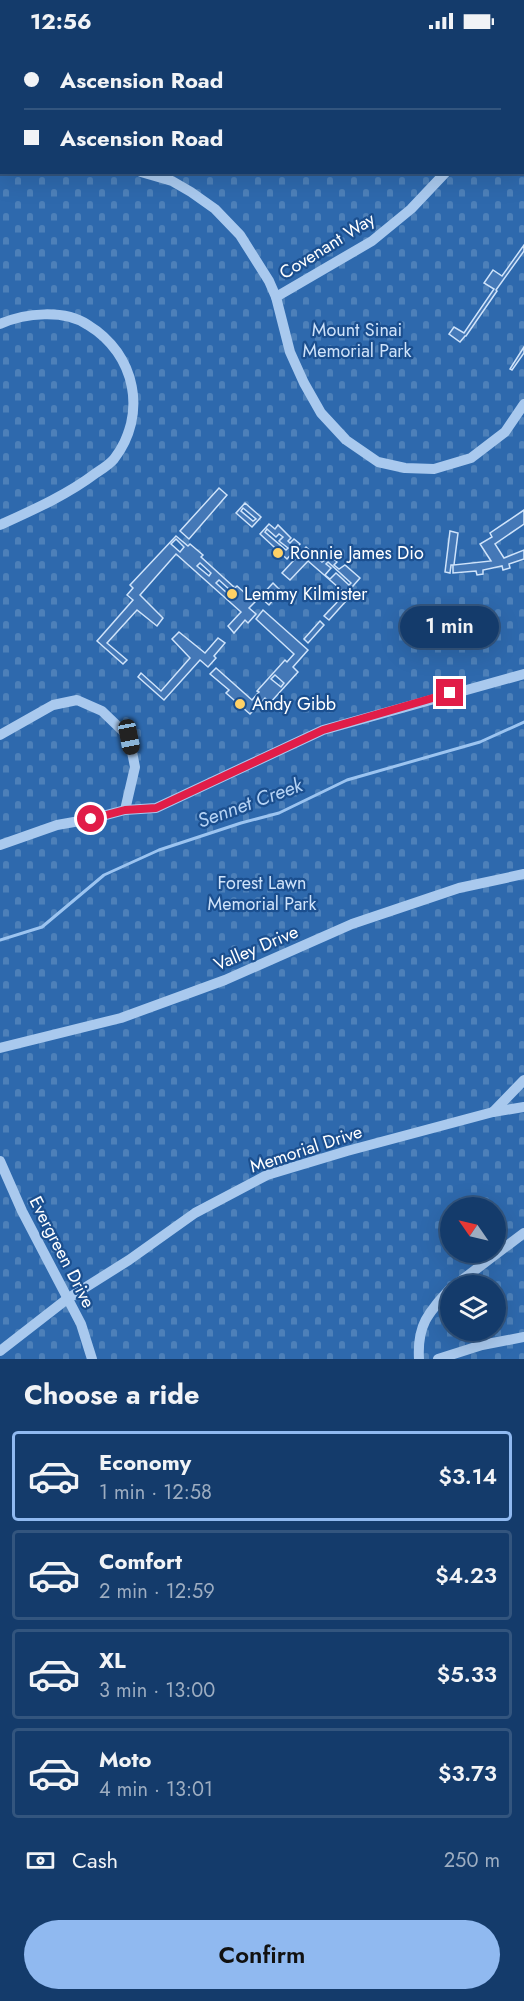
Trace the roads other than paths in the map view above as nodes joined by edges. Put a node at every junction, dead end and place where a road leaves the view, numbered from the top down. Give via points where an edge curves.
1 (155, 174) edge
2 (444, 174) edge
3 (175, 177) edge
4 (276, 297) junction
5 (0, 324) edge
6 (524, 404) edge
7 (0, 525) edge
8 (524, 674) edge
9 (0, 735) edge
10 (125, 810) junction
11 (0, 844) edge
12 (524, 874) edge
13 (0, 1048) edge
14 (524, 1080) edge
15 (524, 1107) edge
16 (493, 1112) junction
17 (0, 1161) edge
18 (524, 1233) edge
19 (469, 1275) edge
20 (67, 1299) junction
21 (440, 1300) edge
22 (524, 1336) edge
23 (0, 1351) edge
24 (92, 1359) edge
25 (419, 1359) edge
26 (438, 1359) edge

1 - 3 lane
2 - 4 lane, Covenant Way via 411,209 372,241
3 - 4 lane via 240,235
4 - 6 lane via 290,352 321,413 346,440 378,462 434,469 471,458 505,432
5 - 7 lane via 42,315 88,324 123,360 133,389 133,416 127,440 112,461 84,482
8 - 10 lane via 323,730 156,808
9 - 10 lane via 53,705 77,700 102,711 129,737 135,767
10 - 11 lane via 57,825
12 - 13 lane, Valley Drive via 459,888 363,921 225,980 121,1018
14 - 16 lane
15 - 16 lane, Memorial Drive
16 - 20 lane, Memorial Drive via 267,1175 195,1213
17 - 20 lane, Evergreen Drive
18 - 19 lane
20 - 23 lane, Memorial Drive
20 - 24 lane, Evergreen Drive via 81,1324
21 - 25 lane via 429,1312 418,1341
22 - 26 lane

